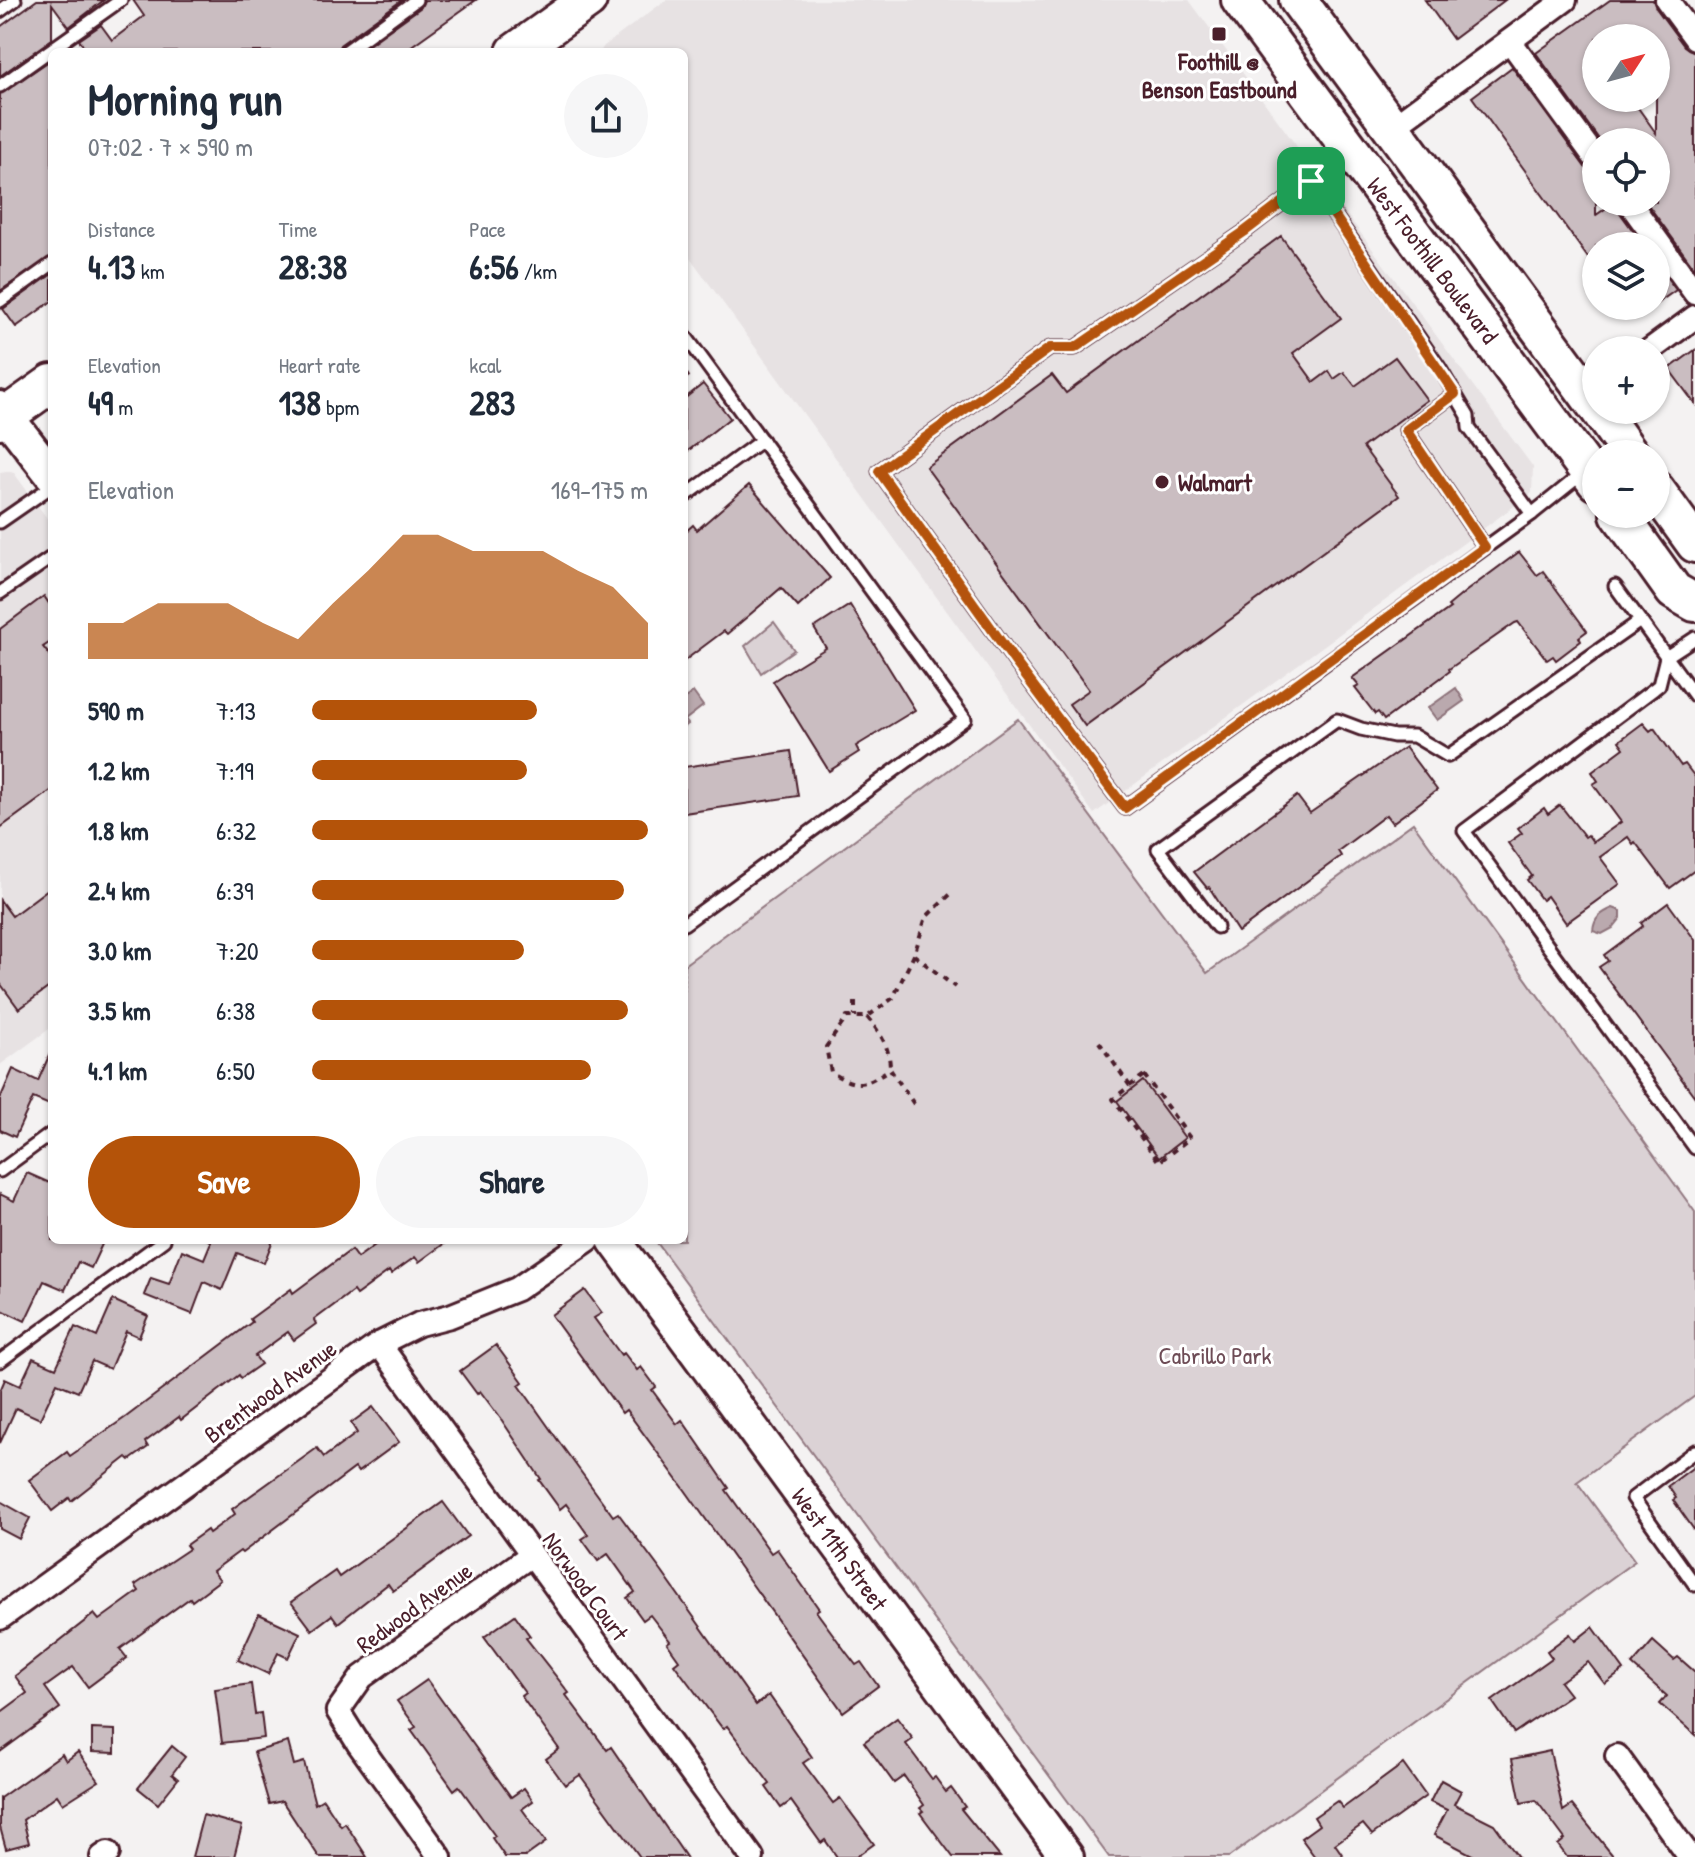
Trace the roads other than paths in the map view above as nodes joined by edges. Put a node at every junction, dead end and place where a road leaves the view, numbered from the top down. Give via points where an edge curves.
1 (15, 0) edge
2 (121, 0) edge
3 (416, 0) edge
4 (588, 0) edge
5 (1240, 0) edge
6 (1265, 0) edge
7 (1298, 0) edge
8 (1565, 0) edge
9 (1667, 0) edge
10 (0, 11) edge
11 (1695, 38) edge
12 (1510, 41) junction
13 (53, 48) edge
14 (350, 48) edge
15 (521, 48) edge
16 (48, 52) edge
17 (0, 86) edge
18 (1391, 128) junction
19 (1582, 140) edge
20 (1351, 150) junction
21 (1311, 181) junction
22 (1639, 216) edge
23 (1485, 254) junction
24 (48, 267) edge
25 (1695, 293) edge
26 (0, 301) edge
27 (1695, 317) edge
28 (1669, 336) edge
29 (688, 339) edge
30 (1582, 384) edge
31 (48, 386) edge
32 (1455, 394) junction
33 (2, 415) edge
34 (762, 440) junction
35 (1582, 458) edge
36 (48, 470) edge
37 (1582, 480) edge
38 (48, 489) edge
39 (688, 494) edge
40 (1670, 510) edge
41 (1532, 514) junction
42 (0, 522) edge
43 (1629, 528) edge
44 (1665, 528) edge
45 (1485, 547) junction
46 (1695, 547) edge
47 (48, 560) edge
48 (1615, 586) dead end
49 (0, 593) edge
50 (1695, 603) edge
51 (1640, 621) junction
52 (1695, 638) edge
53 (1666, 657) junction
54 (1695, 696) edge
55 (688, 921) edge
56 (1217, 927) dead end
57 (48, 1136) edge
58 (1695, 1148) edge
59 (0, 1171) edge
60 (159, 1244) edge
61 (582, 1244) edge
62 (617, 1244) edge
63 (379, 1344) junction
64 (0, 1361) edge
65 (1695, 1451) edge
66 (531, 1555) junction
67 (1695, 1585) edge
68 (0, 1618) edge
69 (1617, 1756) dead end
70 (440, 1857) edge
71 (752, 1857) edge
72 (1067, 1857) edge
73 (1690, 1857) edge

1 - 10 lane
2 - 13 lane
3 - 14 lane
4 - 15 main road
5 - 20 main road, West Foothill Boulevard
6 - 18 main road via 1367,128
7 - 18 main road, West Foothill Boulevard
8 - 12 street
9 - 11 street
12 - 18 street
12 - 19 street
16 - 17 lane
18 - 23 main road, West Foothill Boulevard
20 - 21 lane
20 - 23 main road via 1377,147 1446,231
20 - 35 main road, West Foothill Boulevard
21 - 32 lane
21 - 45 lane via 1075,348 1050,348 879,471 1125,808
22 - 25 street
23 - 30 main road, West Foothill Boulevard
24 - 26 lane
27 - 28 street
29 - 34 lane
31 - 33 main road
32 - 41 lane via 1469,428
32 - 45 lane via 1406,430
33 - 36 street
34 - 39 lane
34 - 55 lane via 965,719
37 - 41 lane
38 - 42 lane
40 - 46 main road
41 - 45 lane
43 - 50 main road via 1674,591
44 - 46 main road via 1673,538
47 - 49 lane
48 - 51 lane
51 - 53 lane
51 - 56 lane via 1448,756 1414,736 1394,736 1337,720 1158,849
52 - 53 lane
53 - 54 lane
53 - 58 lane via 1659,685 1464,831
57 - 59 lane
60 - 64 lane
61 - 63 street, Brentwood Avenue via 517,1289
62 - 72 street, West 11th Street
63 - 66 street, Norwood Court
63 - 68 street, Brentwood Avenue
65 - 67 lane via 1633,1498
66 - 70 street, Redwood Avenue via 362,1677 338,1711
66 - 71 street, Norwood Court
69 - 73 street

